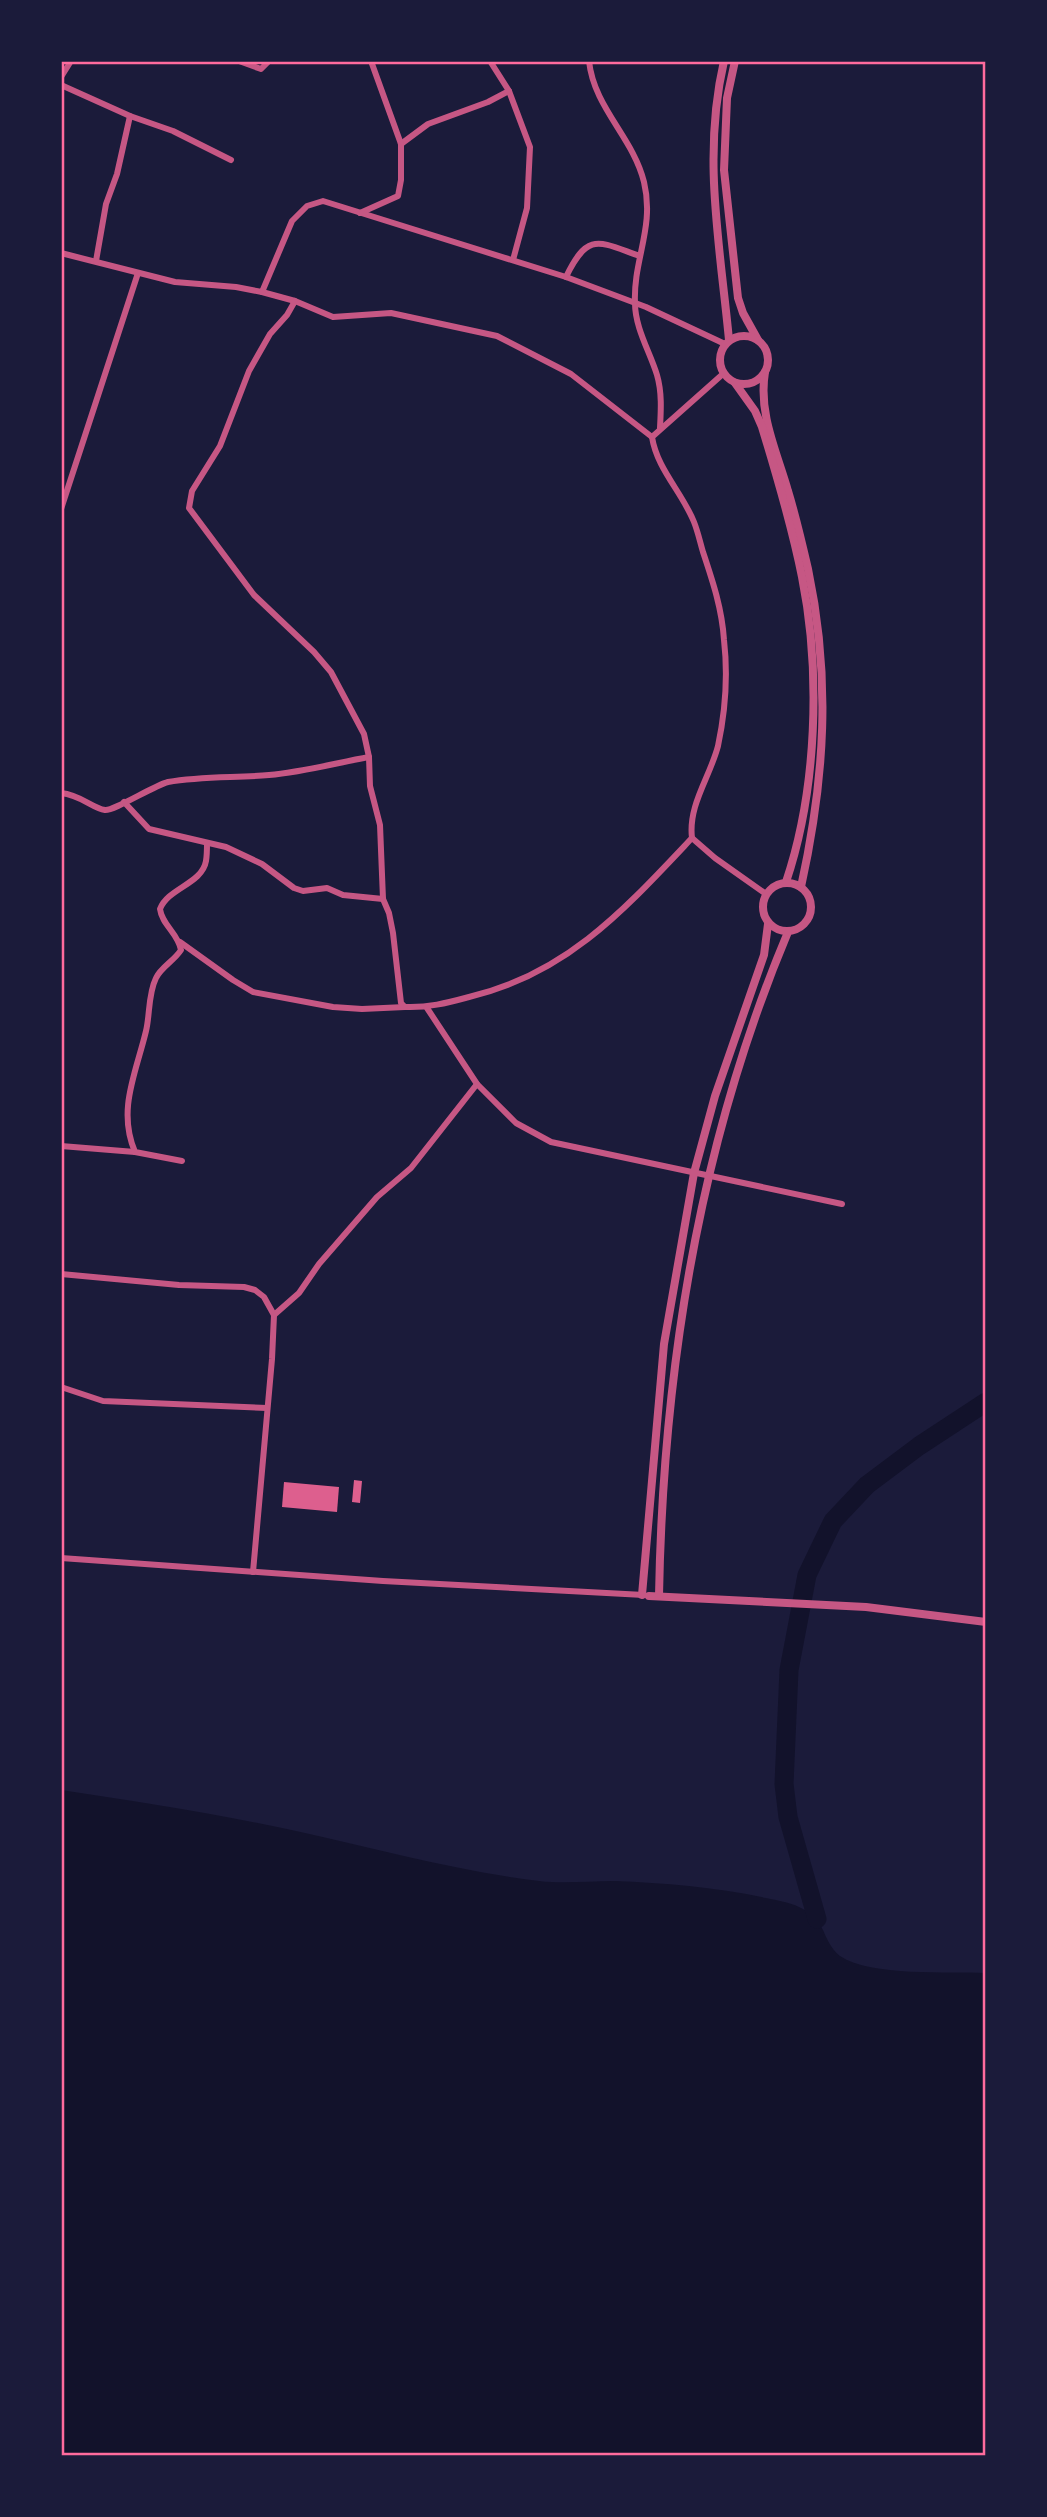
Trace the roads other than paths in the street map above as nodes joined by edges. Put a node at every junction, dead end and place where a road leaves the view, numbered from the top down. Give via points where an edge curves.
1 (71, 61) edge
2 (239, 61) edge
3 (269, 61) edge
4 (371, 61) edge
5 (589, 61) edge
6 (724, 61) edge
7 (736, 61) edge
8 (494, 62) edge
9 (61, 77) edge
10 (61, 85) edge
11 (509, 91) junction
12 (130, 116) junction
13 (401, 144) junction
14 (231, 160) dead end
15 (360, 213) junction
16 (61, 253) edge
17 (640, 257) junction
18 (513, 260) junction
19 (96, 261) junction
20 (138, 273) junction
21 (566, 277) junction
22 (262, 292) junction
23 (295, 301) junction
24 (635, 303) junction
25 (758, 340) junction
26 (727, 342) junction
27 (765, 372) junction
28 (723, 373) junction
29 (735, 383) junction
30 (660, 428) junction
31 (652, 437) junction
32 (61, 509) edge
33 (369, 757) junction
34 (61, 793) edge
35 (124, 802) junction
36 (692, 838) junction
37 (207, 844) junction
38 (786, 882) junction
39 (801, 887) junction
40 (766, 894) junction
41 (383, 899) junction
42 (768, 924) junction
43 (788, 932) junction
44 (180, 942) junction
45 (405, 1007) junction
46 (426, 1008) junction
47 (477, 1084) junction
48 (61, 1146) edge
49 (135, 1152) junction
50 (182, 1161) dead end
51 (694, 1174) junction
52 (710, 1177) junction
53 (842, 1204) dead end
54 (61, 1274) edge
55 (274, 1315) junction
56 (61, 1387) edge
57 (267, 1408) junction
58 (61, 1558) edge
59 (253, 1572) junction
60 (650, 1596) junction
61 (986, 1622) edge

1 - 9 street
2 - 3 street via 261,69
4 - 13 street
5 - 17 street via 599,98 632,149 644,182 648,226
6 - 26 street via 713,122 712,160
7 - 25 street via 726,110 724,170 738,298
8 - 11 street
10 - 12 street
11 - 13 street via 428,124
11 - 18 street via 530,147 527,208
12 - 14 street
12 - 19 street
13 - 15 street via 398,196
15 - 18 street
15 - 22 street via 323,201 307,206 292,221
16 - 19 street
17 - 21 street via 601,243 586,247
17 - 24 street
18 - 21 street
19 - 20 street
20 - 22 street
20 - 32 street
21 - 24 street
22 - 23 street
23 - 31 street via 333,317 391,313 497,336 571,374
23 - 33 street via 249,371 220,446 192,491 189,508 254,594 331,672 364,734
24 - 26 street
24 - 30 street via 661,396
25 - 26 street via 738,336
25 - 27 street via 768,355
26 - 28 street via 719,358
27 - 29 street via 752,383
27 - 39 street via 764,408 808,571 824,692 819,786
28 - 29 street
28 - 30 street
29 - 38 street via 762,427 808,616 813,678 808,776 800,832
30 - 31 street
31 - 36 street via 654,451 694,522 715,587 725,642 718,746 693,812
33 - 35 street via 271,775 188,779 149,789
33 - 41 street via 370,786 380,825
34 - 35 street via 104,810
35 - 37 street via 149,830
36 - 40 street
36 - 46 street via 632,900 559,960 503,989
37 - 41 street via 226,847 262,864 303,891 327,888 343,895
37 - 44 street via 203,870 169,896 160,909
38 - 39 street
38 - 40 street
39 - 43 street via 809,895 811,916 801,928
40 - 42 street via 762,904
41 - 45 street
42 - 43 street
42 - 51 street via 764,955 715,1096
43 - 52 street via 734,1084
44 - 45 street via 253,992 334,1007
44 - 49 street via 176,958 156,978 132,1079 126,1120
45 - 46 street
46 - 47 street
47 - 51 street via 516,1123 551,1142
47 - 55 street via 411,1168 377,1197 299,1293
48 - 49 street
49 - 50 street
51 - 52 street
51 - 60 street via 664,1344
52 - 53 street
52 - 60 street via 674,1379
54 - 55 street via 244,1287 264,1297
55 - 57 street
56 - 57 street via 103,1401
57 - 59 street
58 - 59 street
59 - 60 street
60 - 61 street via 866,1607

